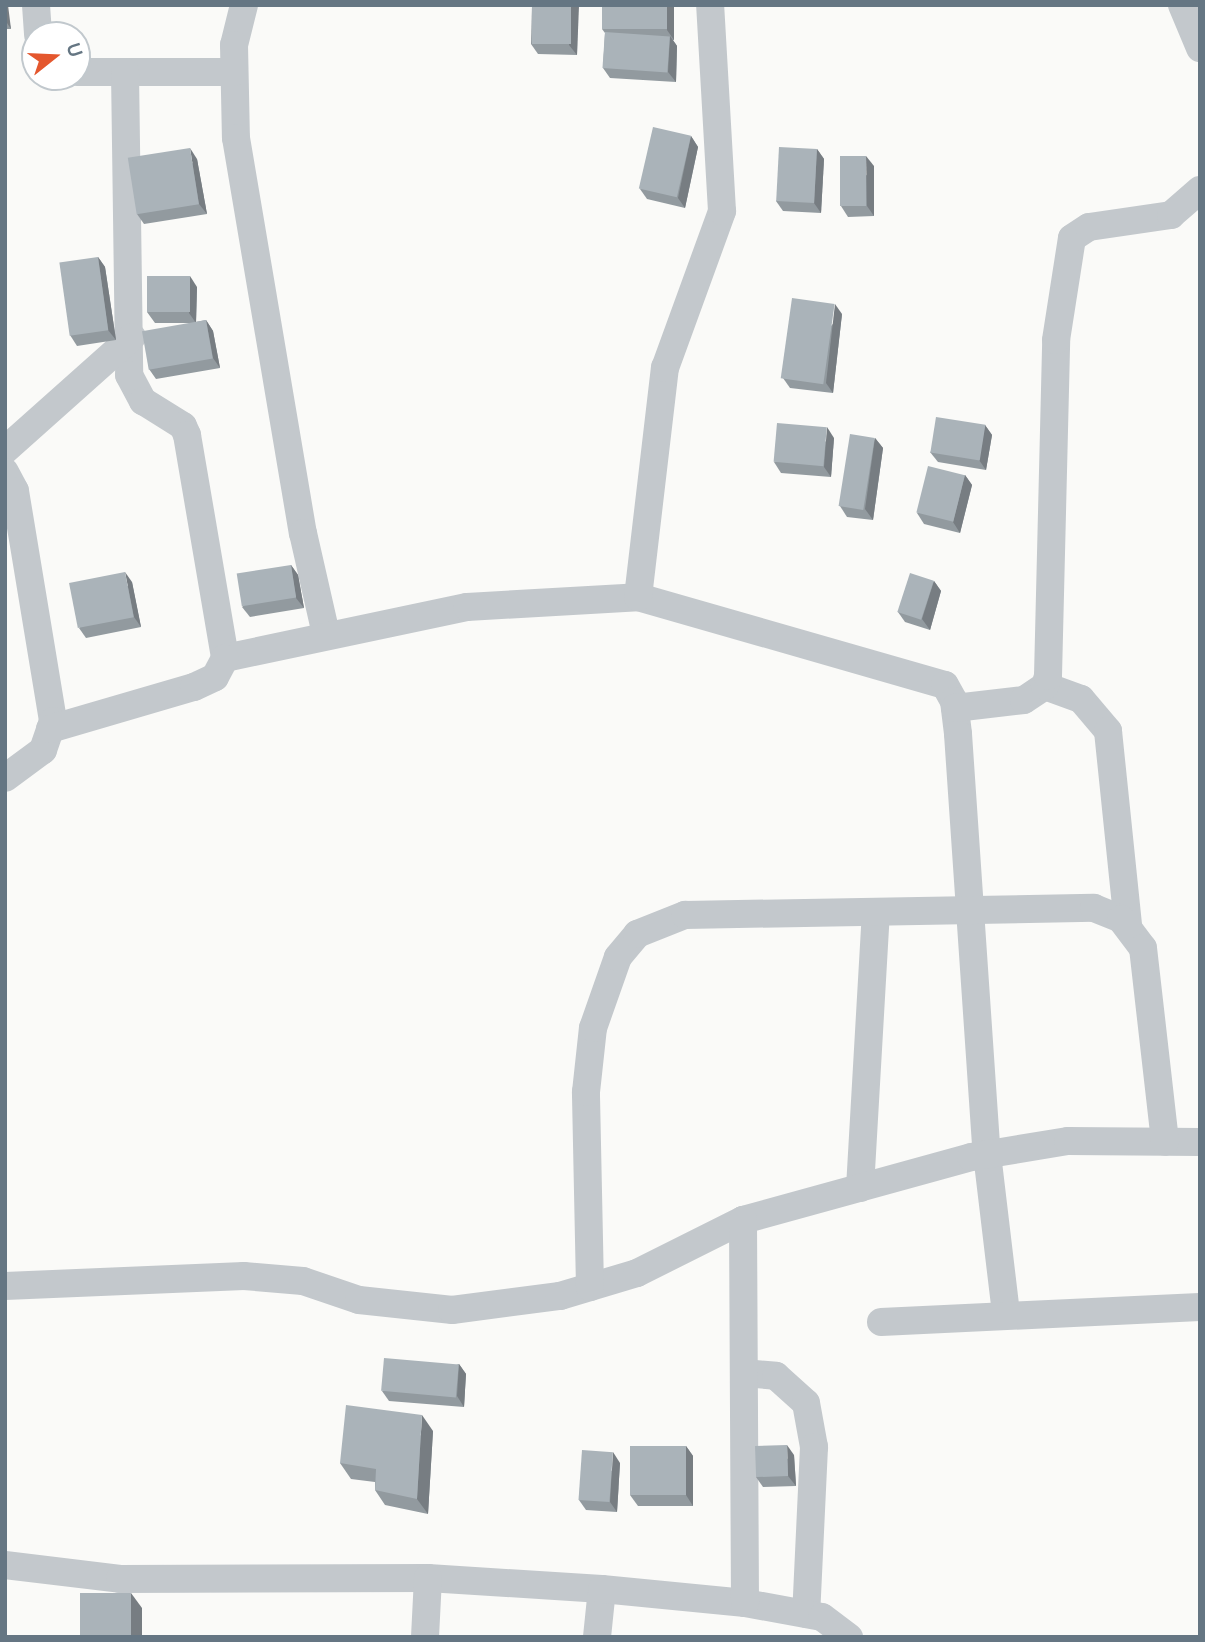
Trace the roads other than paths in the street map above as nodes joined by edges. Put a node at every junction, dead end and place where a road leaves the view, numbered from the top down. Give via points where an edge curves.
1 (244, 5) edge
2 (710, 5) edge
3 (1182, 5) edge
4 (1200, 48) edge
5 (91, 72) edge
6 (125, 72) junction
7 (233, 72) junction
8 (1200, 190) edge
9 (132, 337) junction
10 (5, 450) edge
11 (5, 472) edge
12 (638, 597) junction
13 (326, 634) junction
14 (225, 658) junction
15 (1045, 686) junction
16 (955, 708) junction
17 (50, 729) junction
18 (5, 778) edge
19 (970, 910) junction
20 (876, 912) junction
21 (1128, 926) junction
22 (1165, 1142) junction
23 (1200, 1142) edge
24 (987, 1154) junction
25 (860, 1188) junction
26 (743, 1220) junction
27 (5, 1286) edge
28 (590, 1287) junction
29 (1200, 1307) edge
30 (1006, 1313) junction
31 (881, 1322) dead end
32 (744, 1373) junction
33 (5, 1565) edge
34 (428, 1578) junction
35 (602, 1589) junction
36 (745, 1603) junction
37 (806, 1614) junction
38 (425, 1637) edge
39 (597, 1637) edge
40 (849, 1637) edge

1 - 7 street
2 - 12 street via 722,211 665,368
3 - 4 street
5 - 6 street
6 - 7 street
6 - 9 street
7 - 13 street via 236,138 303,533
8 - 15 street via 1171,215 1089,227 1068,248 1056,340
9 - 10 street
9 - 14 street via 129,375 134,390 187,435
11 - 17 street via 15,491
12 - 13 street via 467,607
12 - 16 street via 929,678 944,685
13 - 14 street
14 - 17 street via 215,677 194,687
15 - 16 street via 1024,700
15 - 21 street via 1081,699 1108,731
16 - 19 street
17 - 18 street via 43,750
19 - 20 street
19 - 21 street via 1094,908
19 - 24 street
20 - 25 street
20 - 28 street via 685,915 637,934 618,957 593,1028 586,1092
21 - 22 street via 1143,948
22 - 23 street
22 - 24 street via 1068,1141
24 - 25 street
24 - 30 street
25 - 26 street
26 - 28 street via 637,1273
26 - 32 street
27 - 28 street via 244,1276 303,1281 359,1300 453,1310
29 - 30 street
30 - 31 street
32 - 36 street
32 - 37 street via 776,1376 806,1403 814,1447
33 - 34 street via 120,1579
34 - 35 street
34 - 38 street
35 - 36 street
35 - 39 street
36 - 37 street
37 - 40 street via 822,1617

